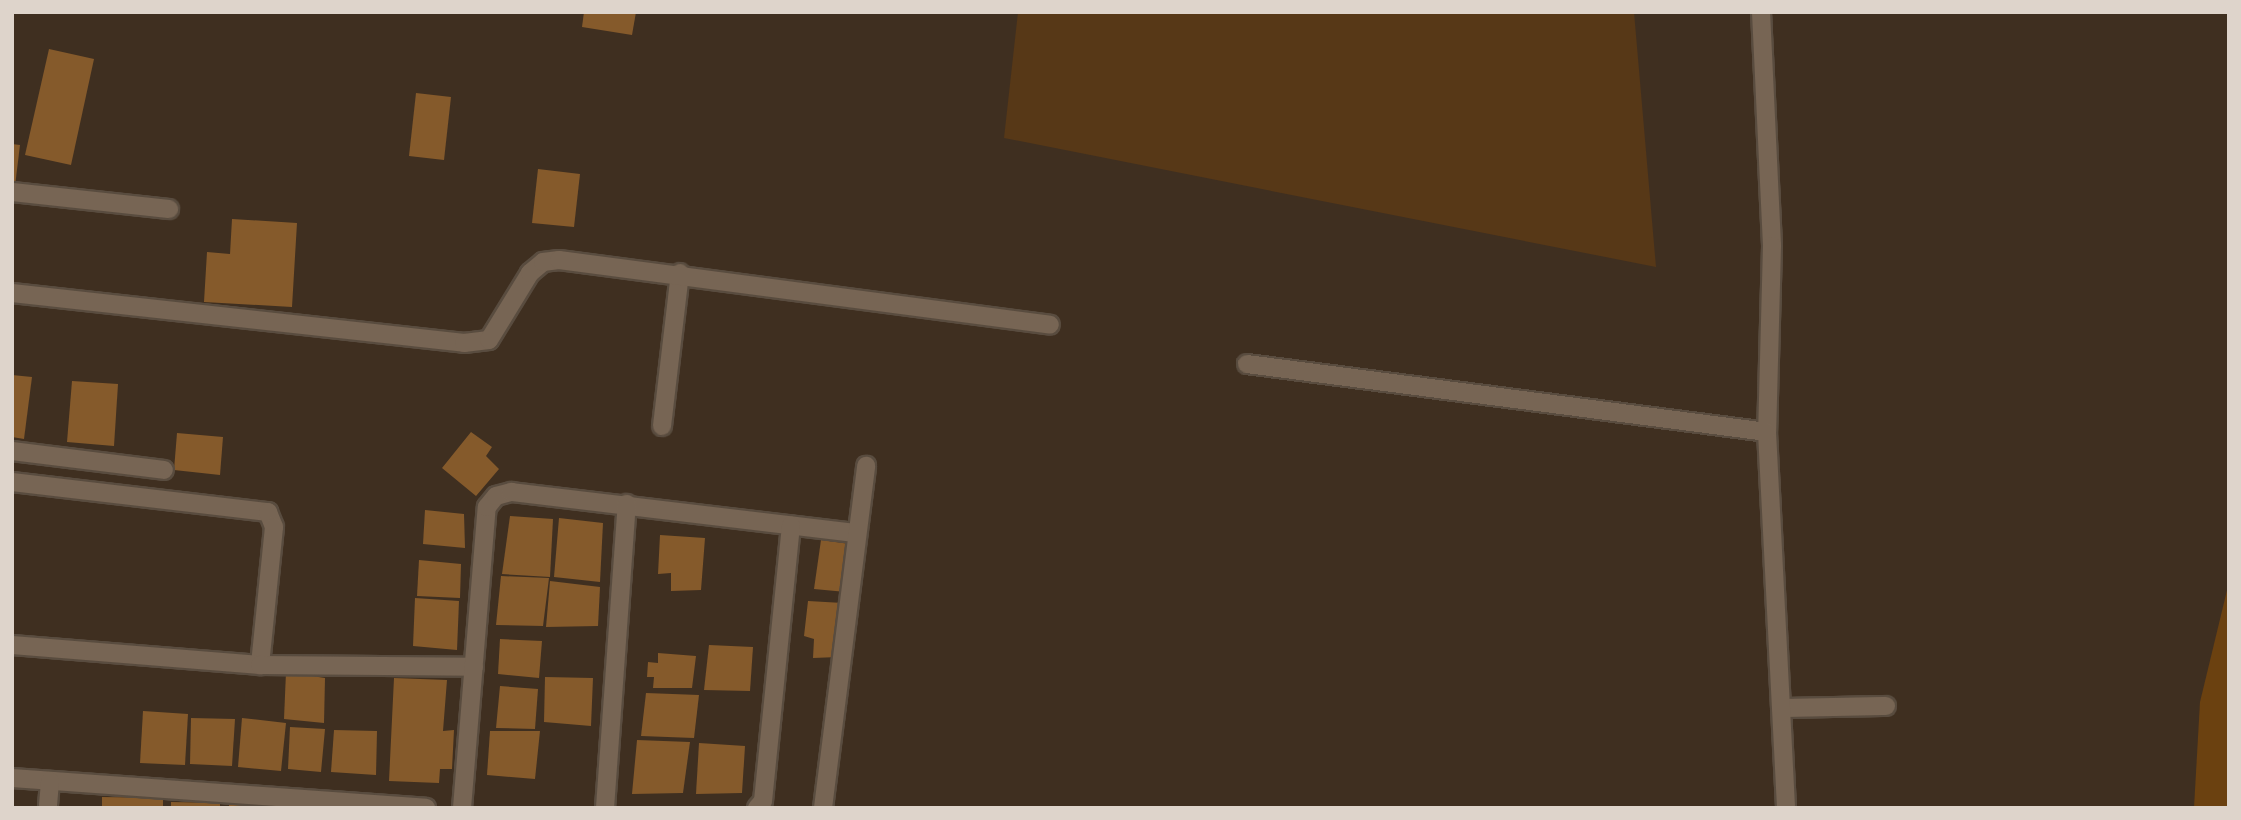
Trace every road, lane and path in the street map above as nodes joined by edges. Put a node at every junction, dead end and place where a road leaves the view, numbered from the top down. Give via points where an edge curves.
1 (1761, 12) edge
2 (12, 191) edge
3 (169, 209) dead end
4 (680, 273) junction
5 (12, 293) edge
6 (1050, 325) dead end
7 (1247, 364) dead end
8 (662, 426) dead end
9 (1767, 432) junction
10 (12, 452) edge
11 (866, 466) dead end
12 (164, 470) dead end
13 (12, 482) edge
14 (627, 504) junction
15 (791, 525) junction
16 (857, 533) junction
17 (12, 645) edge
18 (260, 666) junction
19 (474, 667) junction
20 (1886, 706) dead end
21 (1781, 708) junction
22 (12, 778) edge
23 (50, 781) junction
24 (47, 807) edge
25 (426, 808) edge
26 (462, 808) edge
27 (606, 808) edge
28 (757, 808) edge
29 (823, 808) edge
30 (1786, 808) edge

1 - 9 street via 1772,246
2 - 3 street
4 - 5 street via 543,262 530,273 489,340 464,343
4 - 6 street
4 - 8 street
7 - 9 street
9 - 21 street
10 - 12 street
11 - 16 street
13 - 18 street via 268,512 274,527
14 - 15 street
14 - 19 street via 511,492 496,496 487,508
14 - 27 street
15 - 16 street
15 - 28 street via 763,801
16 - 29 street
17 - 18 street
18 - 19 street
19 - 26 street
20 - 21 street
21 - 30 street
22 - 23 street
23 - 24 street
23 - 25 street

